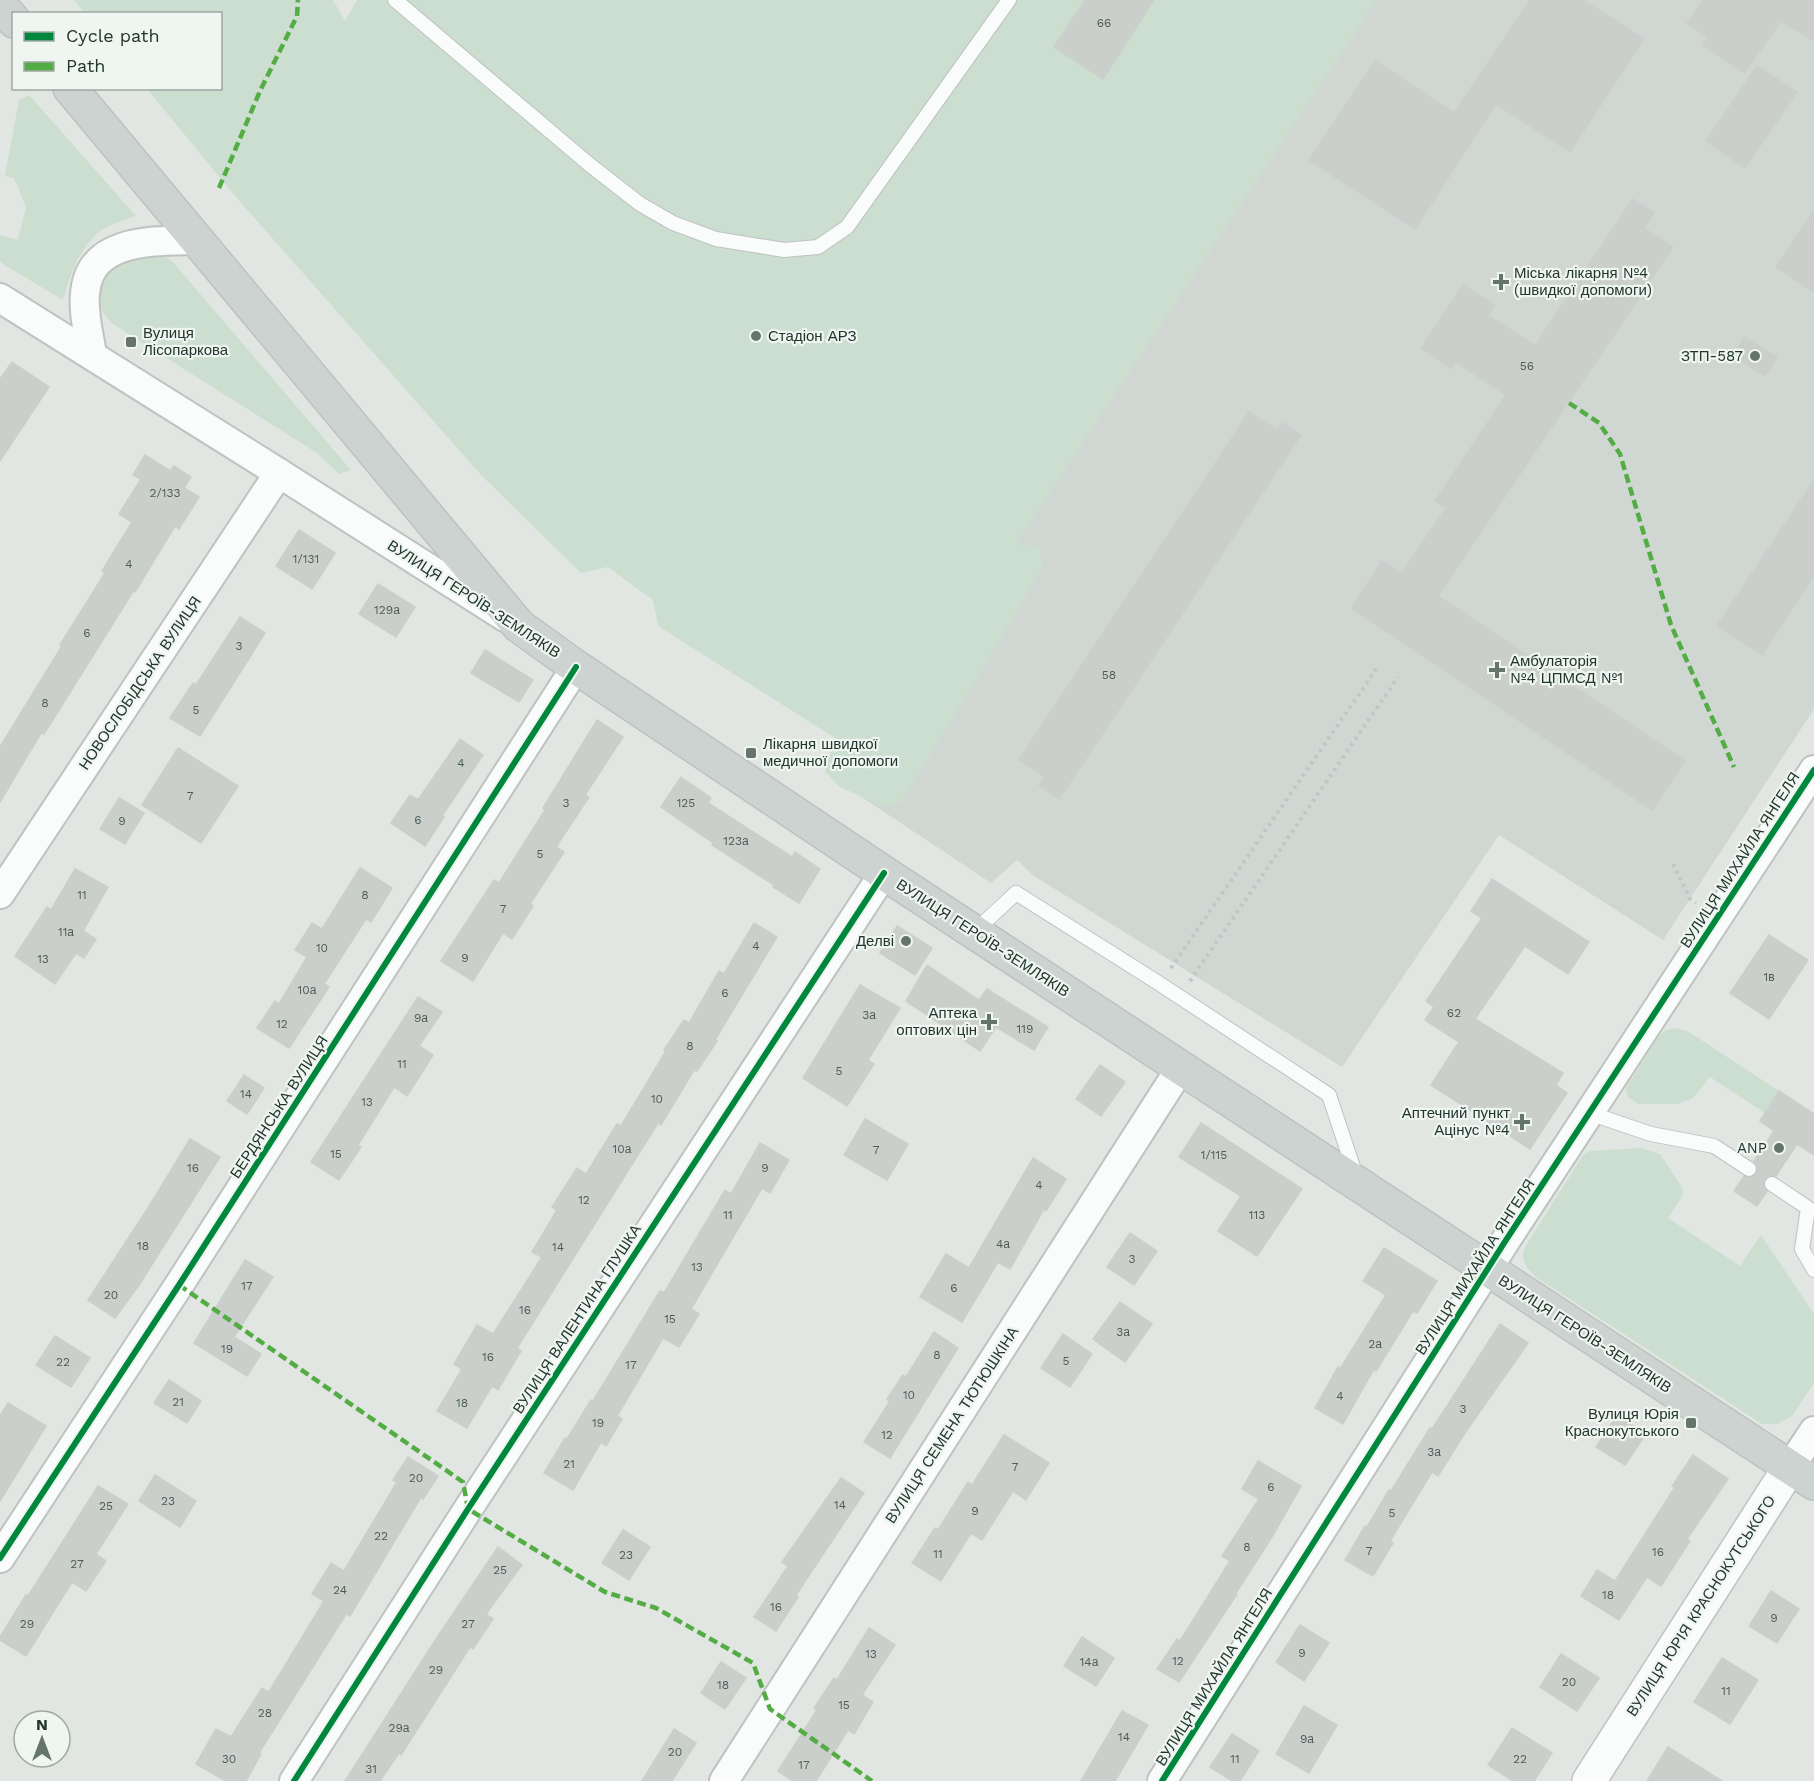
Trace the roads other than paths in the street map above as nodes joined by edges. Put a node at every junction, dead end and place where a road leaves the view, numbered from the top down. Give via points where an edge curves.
1 (395, 0) edge
2 (1009, 0) edge
3 (71, 90) edge
4 (194, 240) junction
5 (0, 298) edge
6 (92, 354) junction
7 (279, 472) junction
8 (519, 626) junction
9 (576, 667) junction
10 (1814, 770) edge
11 (884, 873) junction
12 (0, 894) edge
13 (974, 932) junction
14 (1180, 1069) junction
15 (1588, 1113) junction
16 (1749, 1169) dead end
17 (1359, 1184) junction
18 (1772, 1184) dead end
19 (1487, 1270) junction
20 (1814, 1270) edge
21 (1814, 1431) edge
22 (1802, 1475) edge
23 (0, 1557) edge
24 (294, 1781) edge
25 (724, 1781) edge
26 (1162, 1781) edge
27 (1589, 1781) edge

1 - 2 lane via 640,204 673,223 716,239 784,250 818,247 847,227
3 - 4 main road
4 - 6 street via 130,244 98,261 85,292
4 - 8 main road
5 - 6 street, ВУЛИЦЯ ГЕРОЇВ-ЗЕМЛЯКІВ
6 - 7 street, ВУЛИЦЯ ГЕРОЇВ-ЗЕМЛЯКІВ
7 - 8 street, ВУЛИЦЯ ГЕРОЇВ-ЗЕМЛЯКІВ
7 - 12 street, НОВОСЛОБІДСЬКА ВУЛИЦЯ
8 - 9 main road, ВУЛИЦЯ ГЕРОЇВ-ЗЕМЛЯКІВ
9 - 11 main road, ВУЛИЦЯ ГЕРОЇВ-ЗЕМЛЯКІВ
9 - 23 street, БЕРДЯНСЬКА ВУЛИЦЯ via 179,1286
10 - 15 street, ВУЛИЦЯ МИХАЙЛА ЯНГЕЛЯ
11 - 13 main road, ВУЛИЦЯ ГЕРОЇВ-ЗЕМЛЯКІВ
11 - 24 street, ВУЛИЦЯ ВАЛЕНТИНА ГЛУШКА
13 - 14 main road, ВУЛИЦЯ ГЕРОЇВ-ЗЕМЛЯКІВ
13 - 17 lane via 1016,893 1180,996 1329,1095
14 - 17 main road, ВУЛИЦЯ ГЕРОЇВ-ЗЕМЛЯКІВ
14 - 25 street, ВУЛИЦЯ СЕМЕНА ТЮТЮШКІНА
15 - 16 lane via 1651,1134 1714,1146
15 - 19 street, ВУЛИЦЯ МИХАЙЛА ЯНГЕЛЯ
17 - 19 main road, ВУЛИЦЯ ГЕРОЇВ-ЗЕМЛЯКІВ
18 - 20 lane via 1808,1208 1802,1249
19 - 22 main road, ВУЛИЦЯ ГЕРОЇВ-ЗЕМЛЯКІВ
19 - 26 street, ВУЛИЦЯ МИХАЙЛА ЯНГЕЛЯ
21 - 22 street, ВУЛИЦЯ ЮРІЯ КРАСНОКУТСЬКОГО
22 - 27 street, ВУЛИЦЯ ЮРІЯ КРАСНОКУТСЬКОГО

